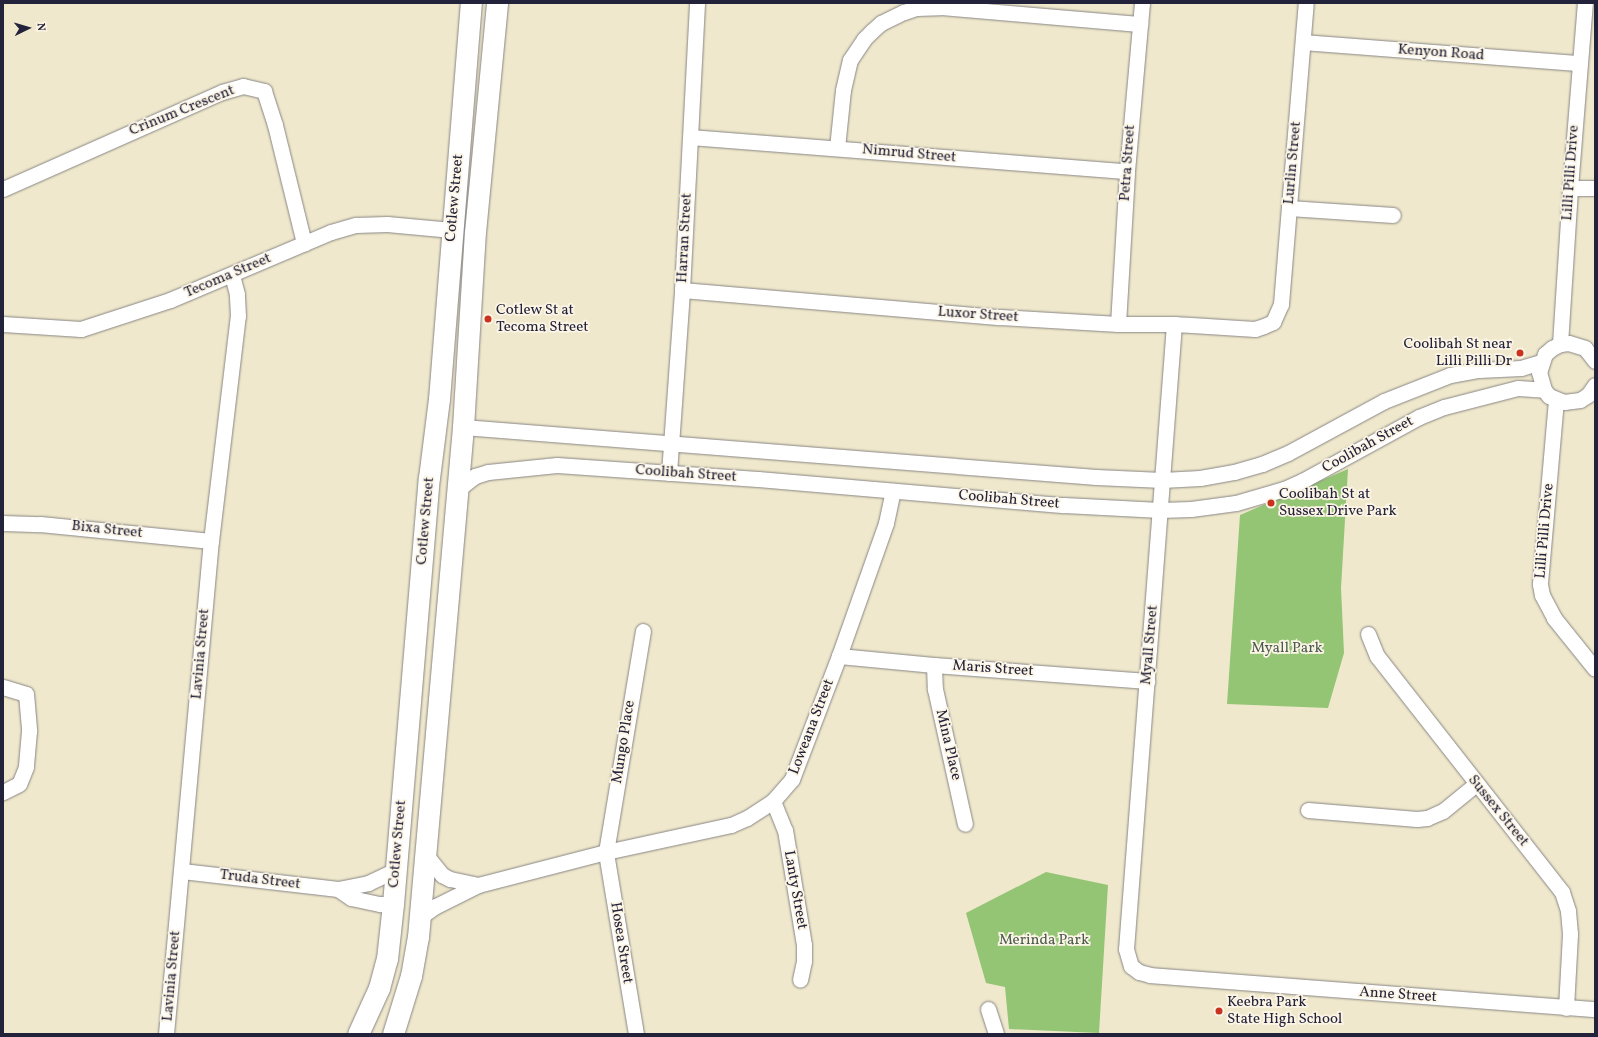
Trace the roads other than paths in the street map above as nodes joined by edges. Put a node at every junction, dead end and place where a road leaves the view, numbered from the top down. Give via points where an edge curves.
1 (471, 3) edge
2 (497, 3) edge
3 (697, 3) edge
4 (1142, 3) edge
5 (1306, 3) edge
6 (1585, 3) edge
7 (1140, 24) junction
8 (1302, 42) junction
9 (1579, 64) junction
10 (691, 137) junction
11 (837, 148) junction
12 (1127, 171) junction
13 (1570, 188) junction
14 (1595, 188) edge
15 (3, 189) edge
16 (1289, 208) junction
17 (1394, 216) dead end
18 (452, 230) junction
19 (304, 243) junction
20 (232, 275) junction
21 (682, 290) junction
22 (1273, 322) joint
23 (3, 324) edge
24 (1118, 324) junction
25 (1174, 324) junction
26 (1560, 344) junction
27 (1590, 349) edge
28 (1595, 361) edge
29 (1540, 362) junction
30 (1595, 385) edge
31 (1544, 390) junction
32 (1556, 400) junction
33 (463, 427) junction
34 (672, 442) junction
35 (669, 474) junction
36 (429, 478) junction
37 (1162, 480) junction
38 (457, 490) junction
39 (892, 491) junction
40 (1160, 510) junction
41 (3, 523) edge
42 (211, 541) junction
43 (643, 631) dead end
44 (1368, 634) dead end
45 (839, 656) junction
46 (934, 665) junction
47 (1595, 669) edge
48 (1147, 681) junction
49 (3, 687) edge
50 (1476, 784) junction
51 (3, 792) edge
52 (773, 801) junction
53 (1308, 810) dead end
54 (965, 824) dead end
55 (426, 848) junction
56 (606, 852) junction
57 (396, 870) junction
58 (182, 871) junction
59 (478, 885) junction
60 (338, 889) junction
61 (393, 904) junction
62 (420, 917) junction
63 (1131, 966) joint
64 (800, 980) dead end
65 (1566, 1008) junction
66 (988, 1009) dead end
67 (1595, 1010) edge
68 (166, 1034) edge
69 (358, 1034) edge
70 (393, 1034) edge
71 (636, 1034) edge
72 (996, 1034) edge

1 - 18 main road, Cotlew Street
2 - 33 main road, Cotlew Street via 475,232
3 - 10 street, Harran Street
4 - 7 street, Petra Street
5 - 8 street, Lurlin Street
6 - 9 street, Lilli Pilli Drive
7 - 11 street via 940,7 916,8 904,12 881,23 864,39 850,60 843,90
7 - 12 street, Petra Street
8 - 9 street, Kenyon Road
8 - 16 street, Lurlin Street
9 - 13 street, Lilli Pilli Drive
10 - 11 street, Nimrud Street
10 - 21 street, Harran Street
11 - 12 street, Nimrud Street
12 - 24 street, Petra Street
13 - 14 street
13 - 26 street, Lilli Pilli Drive
15 - 19 street, Crinum Crescent via 222,92 243,86 264,91
16 - 17 street
16 - 22 street, Lurlin Street via 1281,304
18 - 19 street, Tecoma Street via 387,224 356,225
18 - 36 main road, Cotlew Street via 439,399
19 - 20 street, Tecoma Street
20 - 23 street, Tecoma Street via 170,300 81,330
20 - 42 street, Lavinia Street via 238,294 238,316
21 - 24 street, Luxor Street via 1000,317
21 - 34 street, Harran Street
22 - 25 street, Luxor Street via 1255,329
24 - 25 street, Luxor Street
25 - 37 street, Myall Street
26 - 27 street via 1569,343
26 - 29 street via 1545,354
27 - 28 street
29 - 31 street via 1539,372
29 - 37 street, Coolibah Street via 1521,368 1479,370 1450,375 1384,401 1288,453 1262,464 1215,476
30 - 32 street via 1588,395 1580,400
31 - 32 street
31 - 40 street, Coolibah Street via 1518,388 1444,407 1420,417 1284,489 1214,507
32 - 47 street, Lilli Pilli Drive via 1540,584 1542,595 1554,618
33 - 34 street, Coolibah Street
33 - 36 main road via 451,429 441,437 438,462
33 - 38 main road, Cotlew Street
34 - 35 street, Harran Street
34 - 37 street, Coolibah Street via 890,462
35 - 38 street, Coolibah Street via 557,465 520,467 475,476
35 - 39 street, Coolibah Street
36 - 57 main road, Cotlew Street
37 - 40 street, Myall Street
38 - 55 main road, Cotlew Street
39 - 40 street, Coolibah Street
39 - 45 street, Loweana Street via 886,523
40 - 48 street, Myall Street
41 - 42 street, Bixa Street via 40,524
42 - 58 street, Lavinia Street
43 - 56 street, Mungo Place
44 - 50 street, Sussex Street via 1377,656
45 - 46 street, Maris Street
45 - 52 street, Loweana Street via 792,779
46 - 48 street, Maris Street
46 - 54 street, Mina Place via 935,689
48 - 63 street, Myall Street via 1126,949
49 - 51 street via 26,694 29,731 26,766 19,784
50 - 53 street via 1443,811 1427,818
50 - 65 street, Sussex Street via 1556,882 1566,901 1570,934
52 - 56 street, Loweana Street via 761,811 731,825
52 - 64 street, Lanty Street via 785,830 804,945
55 - 59 street, Loweana Street via 442,875 450,880
55 - 61 main road via 417,854 415,885 411,893
55 - 62 main road, Cotlew Street
56 - 59 street, Loweana Street
56 - 71 street, Hosea Street
57 - 60 street, Truda Street via 368,883
57 - 61 main road, Cotlew Street
58 - 60 street, Truda Street
58 - 68 street, Lavinia Street
59 - 62 street, Loweana Street
60 - 61 street, Truda Street via 351,898
61 - 69 main road, Cotlew Street via 387,959 379,988
62 - 70 main road, Cotlew Street via 411,976
63 - 65 street, Anne Street via 1150,975
65 - 67 street, Anne Street
66 - 72 street

